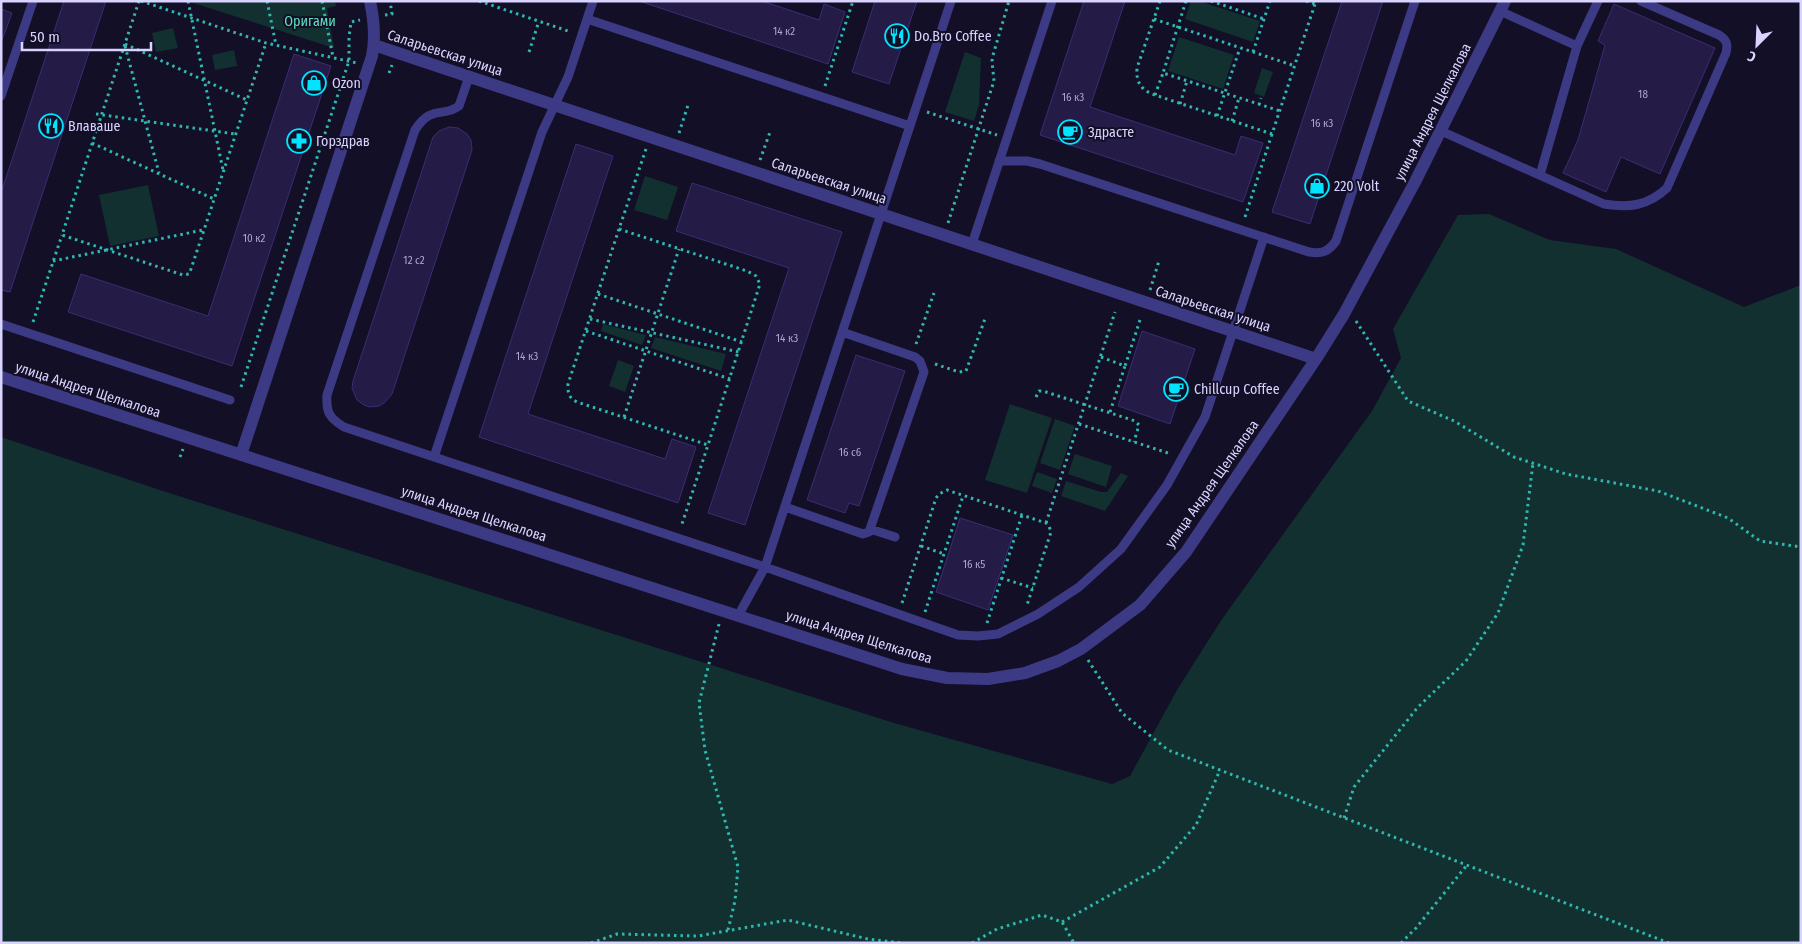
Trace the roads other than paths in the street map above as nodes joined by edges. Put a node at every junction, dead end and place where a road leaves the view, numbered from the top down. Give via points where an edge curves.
1 (370, 1) edge
2 (593, 1) edge
3 (951, 1) edge
4 (1052, 1) edge
5 (1415, 1) edge
6 (1598, 1) edge
7 (1641, 1) edge
8 (31, 2) edge
9 (1502, 6) edge
10 (587, 19) junction
11 (374, 45) junction
12 (1577, 46) junction
13 (469, 77) junction
14 (1, 96) edge
15 (554, 105) junction
16 (910, 126) junction
17 (1441, 131) junction
18 (999, 161) junction
19 (1540, 175) junction
20 (881, 214) junction
21 (1264, 237) junction
22 (972, 244) junction
23 (1, 324) edge
24 (842, 332) junction
25 (1233, 332) junction
26 (1316, 360) junction
27 (1, 377) edge
28 (230, 400) dead end
29 (241, 455) junction
30 (434, 457) junction
31 (784, 507) junction
32 (870, 529) junction
33 (895, 537) dead end
34 (765, 567) junction
35 (738, 616) junction

1 - 11 street, Саларьевская улица
2 - 10 lane
3 - 16 lane
4 - 18 lane
5 - 21 lane via 1336,241 1320,254
6 - 12 lane
7 - 19 lane via 1719,35 1727,46 1667,188 1644,204 1622,207 1604,204
8 - 14 lane
9 - 12 lane
9 - 17 street, улица Андрея Щелкалова
10 - 15 lane via 568,77
10 - 16 lane
11 - 13 street, Саларьевская улица
11 - 29 street
12 - 19 lane
13 - 15 street, Саларьевская улица
13 - 30 lane via 459,106 432,113 415,130 327,395 326,408 333,420 344,427
15 - 20 street, Саларьевская улица
15 - 30 lane via 542,132
16 - 20 lane
17 - 19 lane
17 - 26 street, улица Андрея Щелкалова via 1344,314
18 - 21 lane via 1040,164
18 - 22 lane
20 - 22 street, Саларьевская улица
20 - 24 lane
21 - 25 lane
22 - 25 street, Саларьевская улица
23 - 28 lane
24 - 31 lane
24 - 32 lane via 914,357 920,361 924,372
25 - 26 street, Саларьевская улица
25 - 34 lane via 1205,417 1167,485 1121,549 1079,587 1038,614 998,634 958,635
26 - 35 street, улица Андрея Щелкалова via 1186,552 1140,606 1058,661 988,679 947,678 902,669
27 - 29 street, улица Андрея Щелкалова
29 - 35 street, улица Андрея Щелкалова
30 - 34 lane
31 - 32 lane via 863,534
31 - 34 lane
32 - 33 lane
34 - 35 lane

